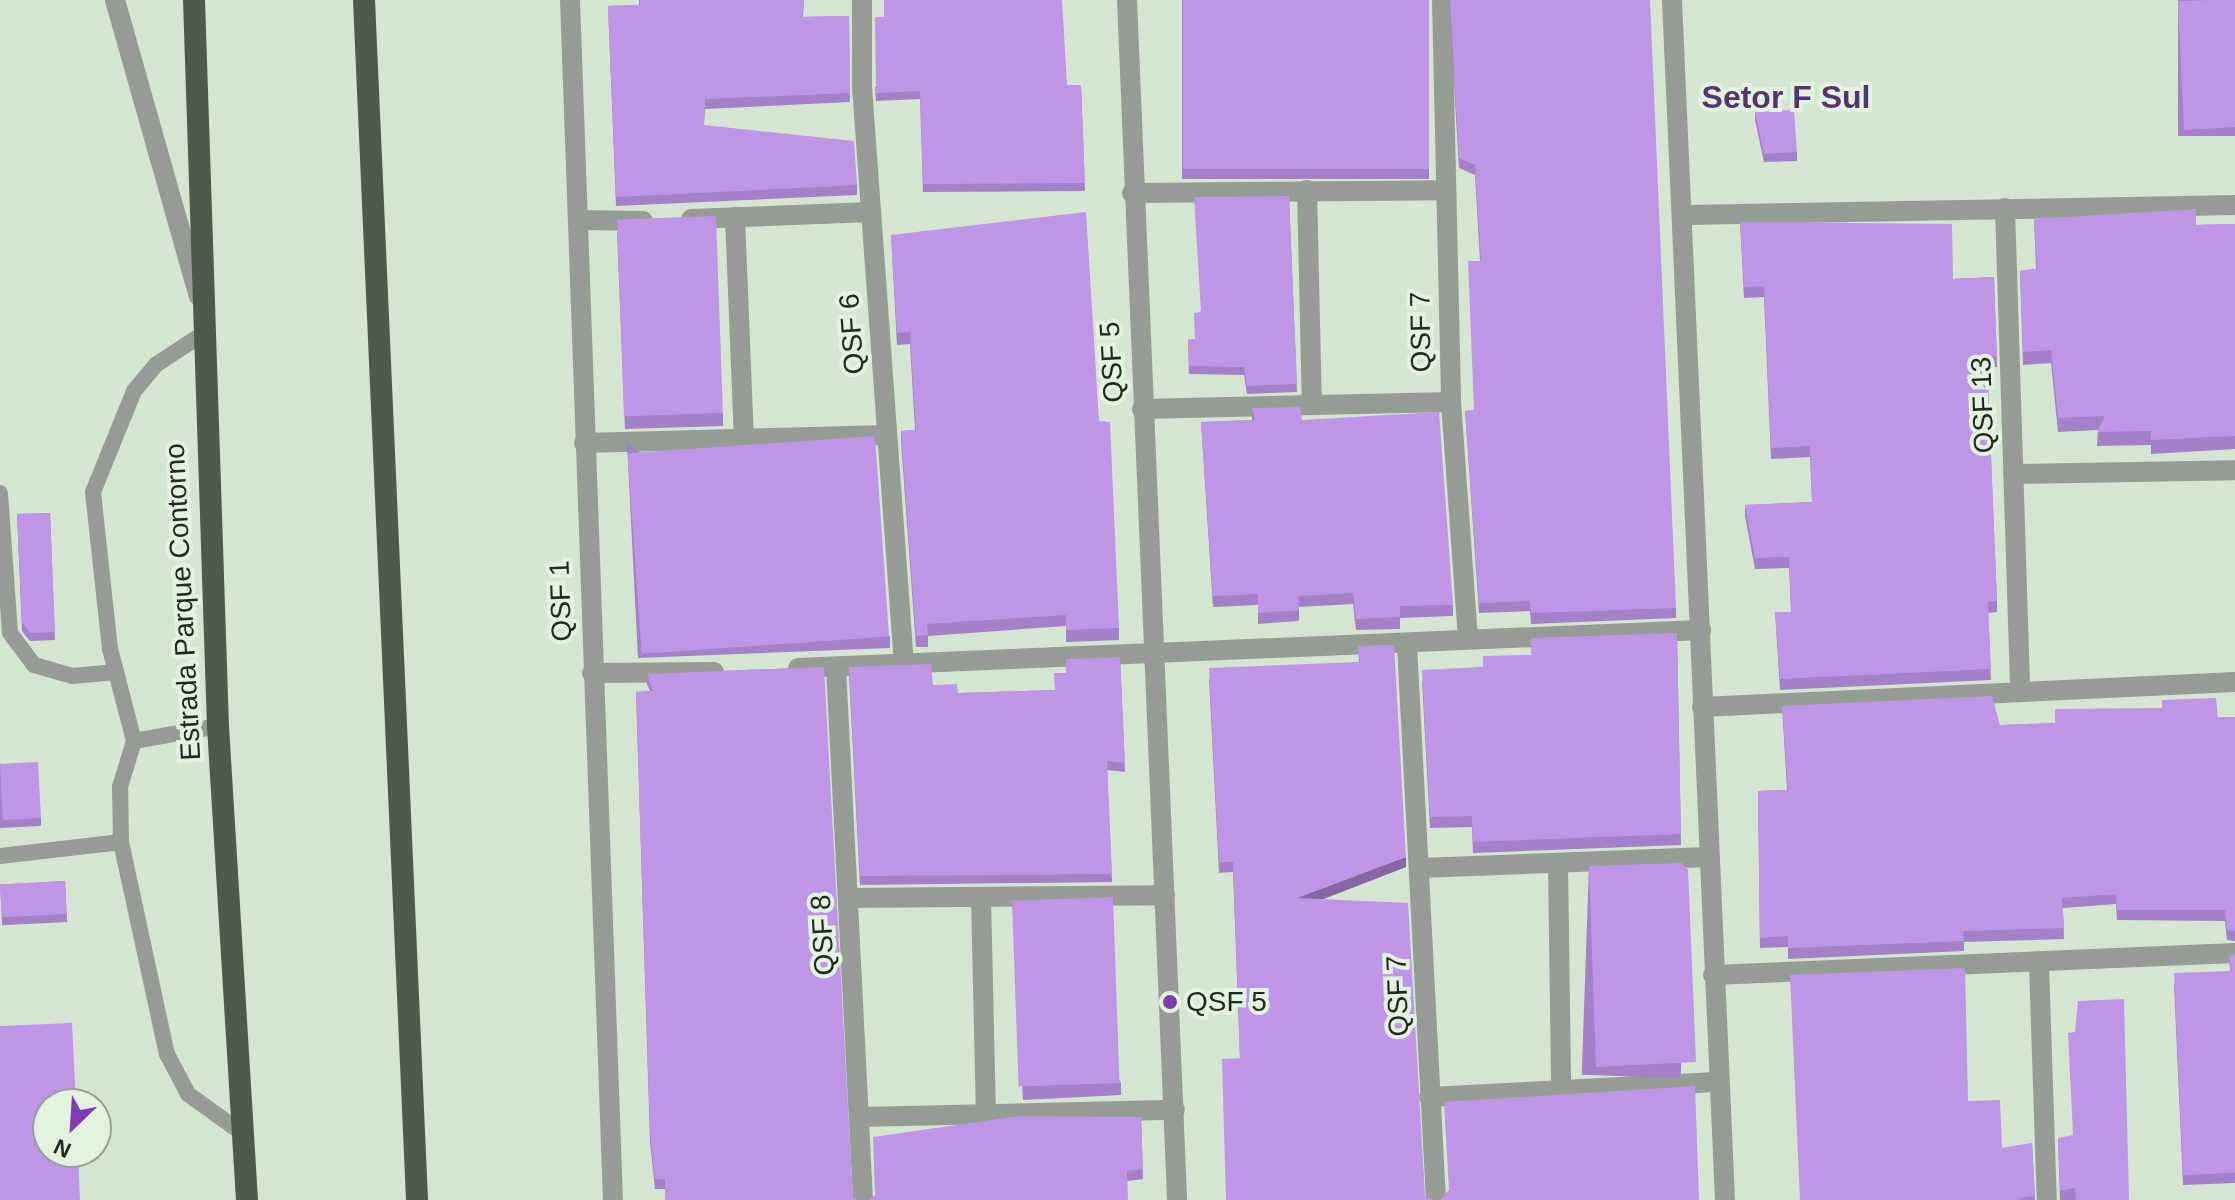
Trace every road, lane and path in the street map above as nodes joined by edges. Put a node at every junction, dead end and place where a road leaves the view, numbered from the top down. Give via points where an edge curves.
1 (115, 0) edge
2 (194, 0) edge
3 (364, 0) edge
4 (570, 0) edge
5 (862, 0) edge
6 (1127, 0) edge
7 (1442, 0) edge
8 (1672, 0) edge
9 (1307, 190) junction
10 (1446, 190) junction
11 (1132, 193) junction
12 (2235, 205) edge
13 (2005, 208) junction
14 (871, 212) junction
15 (1687, 215) junction
16 (735, 217) junction
17 (579, 220) junction
18 (200, 300) junction
19 (201, 335) junction
20 (1451, 402) junction
21 (1312, 405) junction
22 (1142, 409) junction
23 (887, 435) junction
24 (744, 439) junction
25 (584, 443) junction
26 (2235, 470) edge
27 (2013, 474) junction
28 (0, 493) edge
29 (1701, 630) junction
30 (1468, 639) junction
31 (1407, 645) junction
32 (1153, 655) junction
33 (904, 664) junction
34 (836, 667) junction
35 (778, 669) edge
36 (734, 671) edge
37 (116, 672) junction
38 (592, 673) junction
39 (2235, 682) edge
40 (2020, 689) junction
41 (1702, 707) junction
42 (218, 726) junction
43 (134, 741) junction
44 (121, 842) junction
45 (0, 856) edge
46 (1707, 857) junction
47 (1558, 864) junction
48 (1420, 868) junction
49 (1165, 895) junction
50 (981, 897) junction
51 (849, 898) junction
52 (2235, 953) edge
53 (2039, 965) junction
54 (1713, 975) junction
55 (1717, 1082) junction
56 (1561, 1089) junction
57 (1429, 1097) junction
58 (1175, 1110) junction
59 (859, 1117) junction
60 (986, 1117) junction
61 (242, 1133) junction
62 (247, 1200) edge
63 (417, 1200) edge
64 (613, 1200) edge
65 (863, 1200) edge
66 (1177, 1200) edge
67 (1436, 1200) edge
68 (1725, 1200) edge
69 (2047, 1200) edge

1 - 18 street
2 - 18 highway, Estrada Parque Contorno
3 - 63 highway
4 - 17 street, QSF 1
5 - 14 street, QSF 6
6 - 11 street, QSF 5
7 - 10 street, QSF 7
8 - 15 street
9 - 10 street
9 - 11 street
9 - 21 street
10 - 20 street, QSF 7
11 - 22 street, QSF 5
12 - 13 street
13 - 15 street
13 - 27 street, QSF 13
14 - 16 street
14 - 23 street, QSF 6
15 - 29 street
16 - 17 street
16 - 24 street
17 - 25 street, QSF 1
18 - 19 highway, Estrada Parque Contorno
19 - 37 lane via 157,364 134,391 93,492
19 - 42 highway, Estrada Parque Contorno
20 - 21 street, QSF 7
20 - 30 street
21 - 22 street, QSF 7
22 - 32 street, QSF 5
23 - 24 street
23 - 33 street, QSF 6
24 - 25 street
25 - 38 street, QSF 1
26 - 27 street, QSF 13
27 - 40 street
28 - 37 lane via 10,633 34,665 72,676
29 - 30 street
29 - 41 street
30 - 31 street
31 - 32 street
31 - 48 street, QSF 7
32 - 33 street
32 - 49 street, QSF 5
33 - 34 street
34 - 35 street
34 - 51 street, QSF 8
36 - 38 street
37 - 43 lane
38 - 64 street, QSF 1
39 - 40 street
40 - 41 street
41 - 46 street
42 - 43 lane
42 - 61 highway, Estrada Parque Contorno
43 - 44 lane via 120,787
44 - 45 lane
44 - 61 lane via 167,1054 188,1094
46 - 47 street
46 - 54 street
47 - 48 street
47 - 56 street
48 - 57 street, QSF 7
49 - 50 street
49 - 58 street, QSF 5
50 - 51 street
50 - 60 street
51 - 59 street, QSF 8
52 - 53 street
53 - 54 street
53 - 69 street
54 - 55 street
55 - 56 street
55 - 68 street
56 - 57 street
57 - 67 street, QSF 7
58 - 60 street
58 - 66 street, QSF 5
59 - 60 street
59 - 65 street, QSF 8
61 - 62 highway, Estrada Parque Contorno

